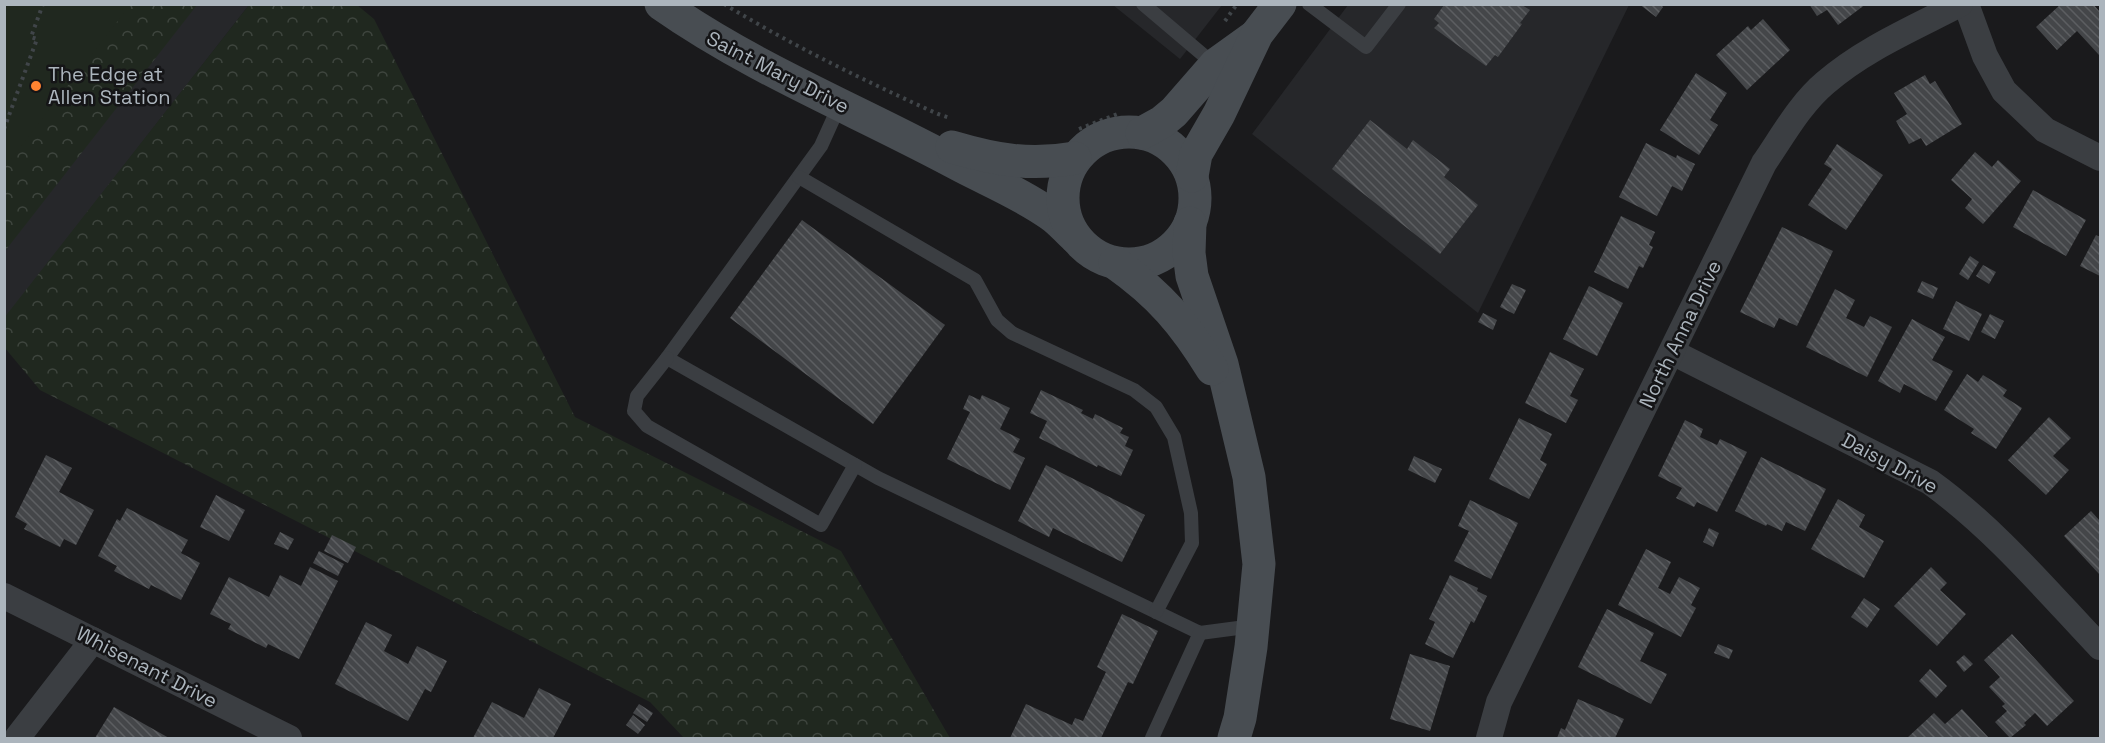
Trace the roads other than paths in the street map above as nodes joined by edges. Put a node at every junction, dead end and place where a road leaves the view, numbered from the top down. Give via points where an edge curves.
1 (1143, 4) edge
2 (1280, 4) edge
3 (1310, 4) edge
4 (1399, 4) edge
5 (1960, 4) edge
6 (1966, 4) edge
7 (677, 9) edge
8 (1257, 34) junction
9 (1208, 59) junction
10 (840, 104) junction
11 (1134, 121) junction
12 (898, 132) junction
13 (1076, 144) junction
14 (2100, 158) edge
15 (1192, 176) junction
16 (799, 177) junction
17 (1190, 224) junction
18 (1075, 237) junction
19 (1115, 263) junction
20 (1672, 352) junction
21 (667, 358) junction
22 (1231, 401) junction
23 (855, 465) junction
24 (4, 596) edge
25 (1156, 612) junction
26 (1253, 626) junction
27 (1200, 633) junction
28 (93, 640) junction
29 (2100, 647) edge
30 (259, 732) edge
31 (17, 738) edge
32 (289, 738) edge
33 (1152, 738) edge
34 (1234, 738) edge
35 (1489, 738) edge

1 - 9 lane
2 - 8 street
3 - 4 lane via 1366,47
5 - 20 street, North Anna Drive via 1864,54 1823,84 1799,112 1764,163
6 - 14 street via 1985,56 2004,91 2045,130
7 - 10 street, Saint Mary Drive via 699,31
8 - 9 street
8 - 15 street via 1220,114 1196,154
9 - 11 street via 1174,112 1162,122
10 - 12 street, Saint Mary Drive
10 - 16 lane via 821,146
11 - 13 street via 1123,132 1089,145
11 - 15 street via 1172,148
12 - 13 street, Saint Mary Drive via 1018,162 1053,162
12 - 18 street, Saint Mary Drive via 1052,215
13 - 18 street via 1062,197
15 - 17 street via 1195,208
16 - 21 lane
16 - 25 lane via 975,280 997,320 1012,333 1134,390 1156,406 1174,437 1191,513 1192,543
17 - 19 street via 1168,252 1133,264
17 - 22 street via 1192,276
18 - 19 street via 1086,249
19 - 22 street via 1144,283 1178,317
20 - 29 street, Daisy Drive via 1930,482 1996,538
20 - 35 street, North Anna Drive via 1499,702
21 - 23 lane
21 - 23 lane via 637,396 634,411 647,426 821,525
22 - 26 street via 1248,477 1259,564
23 - 25 lane
24 - 28 street, Whisenant Drive
25 - 27 lane
26 - 27 lane
26 - 34 street
27 - 33 lane
28 - 30 street, Whisenant Drive
28 - 31 street
30 - 32 street, Whisenant Drive

